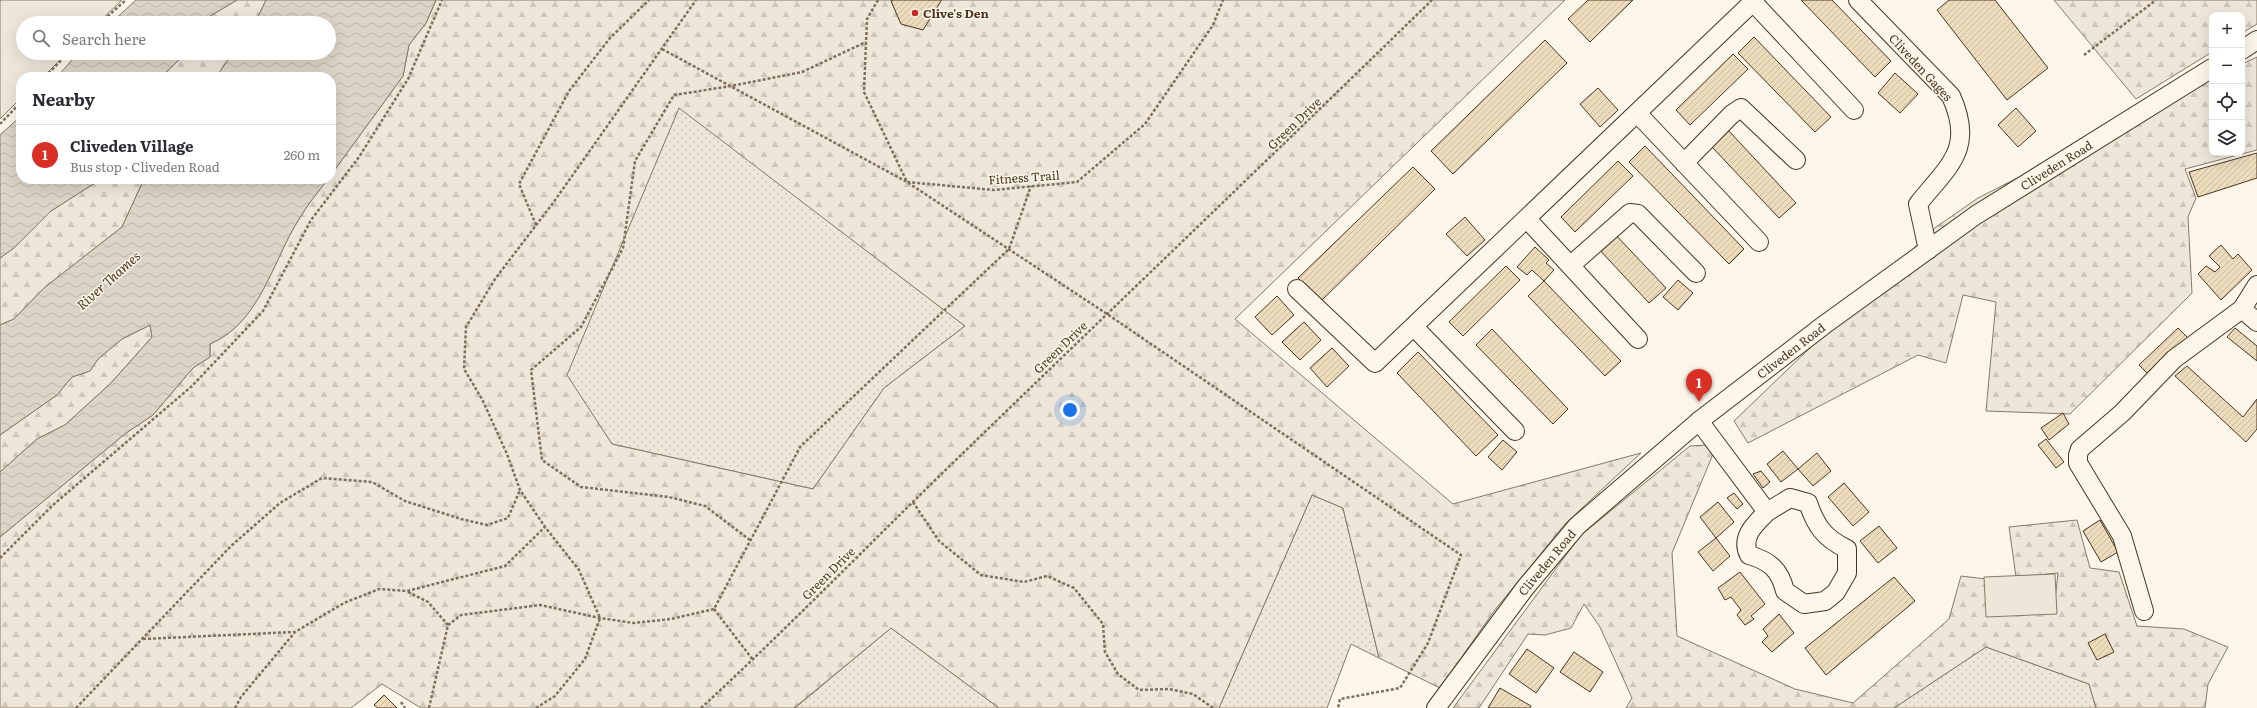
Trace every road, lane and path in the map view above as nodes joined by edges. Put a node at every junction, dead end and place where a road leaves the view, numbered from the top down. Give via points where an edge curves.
1 (126, 0) edge
2 (442, 0) edge
3 (649, 0) edge
4 (696, 0) edge
5 (878, 0) edge
6 (1222, 0) edge
7 (1432, 0) edge
8 (1858, 0) edge
9 (2156, 0) edge
10 (1754, 1) edge
11 (108, 16) edge
12 (2257, 40) edge
13 (866, 42) junction
14 (2245, 48) edge
15 (662, 50) junction
16 (2084, 55) dead end
17 (61, 60) edge
18 (2209, 70) edge
19 (50, 72) edge
20 (731, 86) junction
21 (16, 107) edge
22 (1854, 110) dead end
23 (1639, 111) junction
24 (0, 124) edge
25 (1796, 160) dead end
26 (1684, 163) junction
27 (908, 182) junction
28 (1031, 186) junction
29 (1527, 219) junction
30 (536, 225) junction
31 (1759, 242) dead end
32 (1008, 249) junction
33 (1928, 250) junction
34 (1571, 265) junction
35 (1696, 273) dead end
36 (2257, 285) edge
37 (1297, 289) dead end
38 (2242, 309) junction
39 (1107, 314) junction
40 (2257, 322) edge
41 (1414, 327) junction
42 (1638, 339) dead end
43 (1699, 421) junction
44 (1515, 431) dead end
45 (520, 490) junction
46 (913, 502) junction
47 (1767, 512) junction
48 (545, 527) junction
49 (750, 540) junction
50 (0, 558) edge
51 (407, 591) junction
52 (714, 609) junction
53 (2144, 611) dead end
54 (600, 618) junction
55 (448, 625) junction
56 (294, 632) junction
57 (142, 639) junction
58 (753, 660) junction
59 (402, 702) dead end
60 (429, 706) edge
61 (76, 708) edge
62 (235, 708) edge
63 (405, 708) edge
64 (536, 708) edge
65 (701, 708) edge
66 (1213, 708) edge
67 (1338, 708) edge
68 (1436, 708) edge

1 - 11 path
2 - 50 path via 408,79 359,157 311,220 263,310 192,386 53,505
3 - 30 path via 610,38 568,91 519,184
4 - 15 path
5 - 13 path via 867,19
6 - 28 path, Fitness Trail via 1213,25 1145,124 1077,182
7 - 39 path, Green Drive
8 - 33 street, Cliveden Gages via 1951,96 1957,110 1962,131 1957,156 1918,204
9 - 16 path
10 - 22 street
10 - 23 street
12 - 14 street
13 - 20 path via 802,72
13 - 27 path via 864,92
15 - 20 path
15 - 30 path
17 - 19 path
18 - 33 street, Cliveden Road via 1976,215
20 - 27 path
20 - 49 path via 674,95 635,161 623,248 581,327 531,370 542,460 581,487 669,497 705,506
21 - 24 path
23 - 26 street
23 - 29 street
25 - 26 street via 1741,108
26 - 31 street
27 - 28 path, Fitness Trail via 994,190
27 - 32 path
28 - 32 path
29 - 34 street
29 - 41 street
30 - 45 path via 495,279 466,327 464,369 507,454
32 - 39 path
32 - 49 path via 800,447
33 - 43 street, Cliveden Road via 1824,325
34 - 35 street via 1630,213 1638,214
34 - 42 street
36 - 38 street
37 - 41 street via 1375,363
38 - 40 street
38 - 53 street via 2174,359 2122,413 2080,449 2078,455 2078,464 2122,536
39 - 46 path, Green Drive
39 - 67 path via 1461,555 1428,643 1400,688 1340,699
41 - 44 street
43 - 47 street
43 - 68 street, Cliveden Road via 1577,526 1525,588
45 - 48 path
45 - 57 path via 508,518 487,525 461,520 405,501 372,482 322,478 280,503 231,546
46 - 58 path, Green Drive
46 - 66 path via 939,541 981,575 1024,582 1047,576 1074,588 1103,624 1105,652 1118,674 1139,690 1169,689 1193,694
47 - 47 street via 1790,498 1808,503 1815,522 1833,542 1847,549 1847,573 1836,592 1825,601 1804,604 1785,591 1781,577 1765,559 1749,555 1749,529
48 - 51 path via 505,566
48 - 54 path via 579,570
49 - 52 path
51 - 55 path via 428,602
51 - 56 path via 379,589 344,603
52 - 54 path via 671,619 633,623
52 - 58 path
54 - 55 path via 540,605 461,614
54 - 64 path via 585,659 555,696
55 - 60 path
56 - 57 path
56 - 62 path
57 - 61 path
58 - 65 path, Green Drive
59 - 63 path

